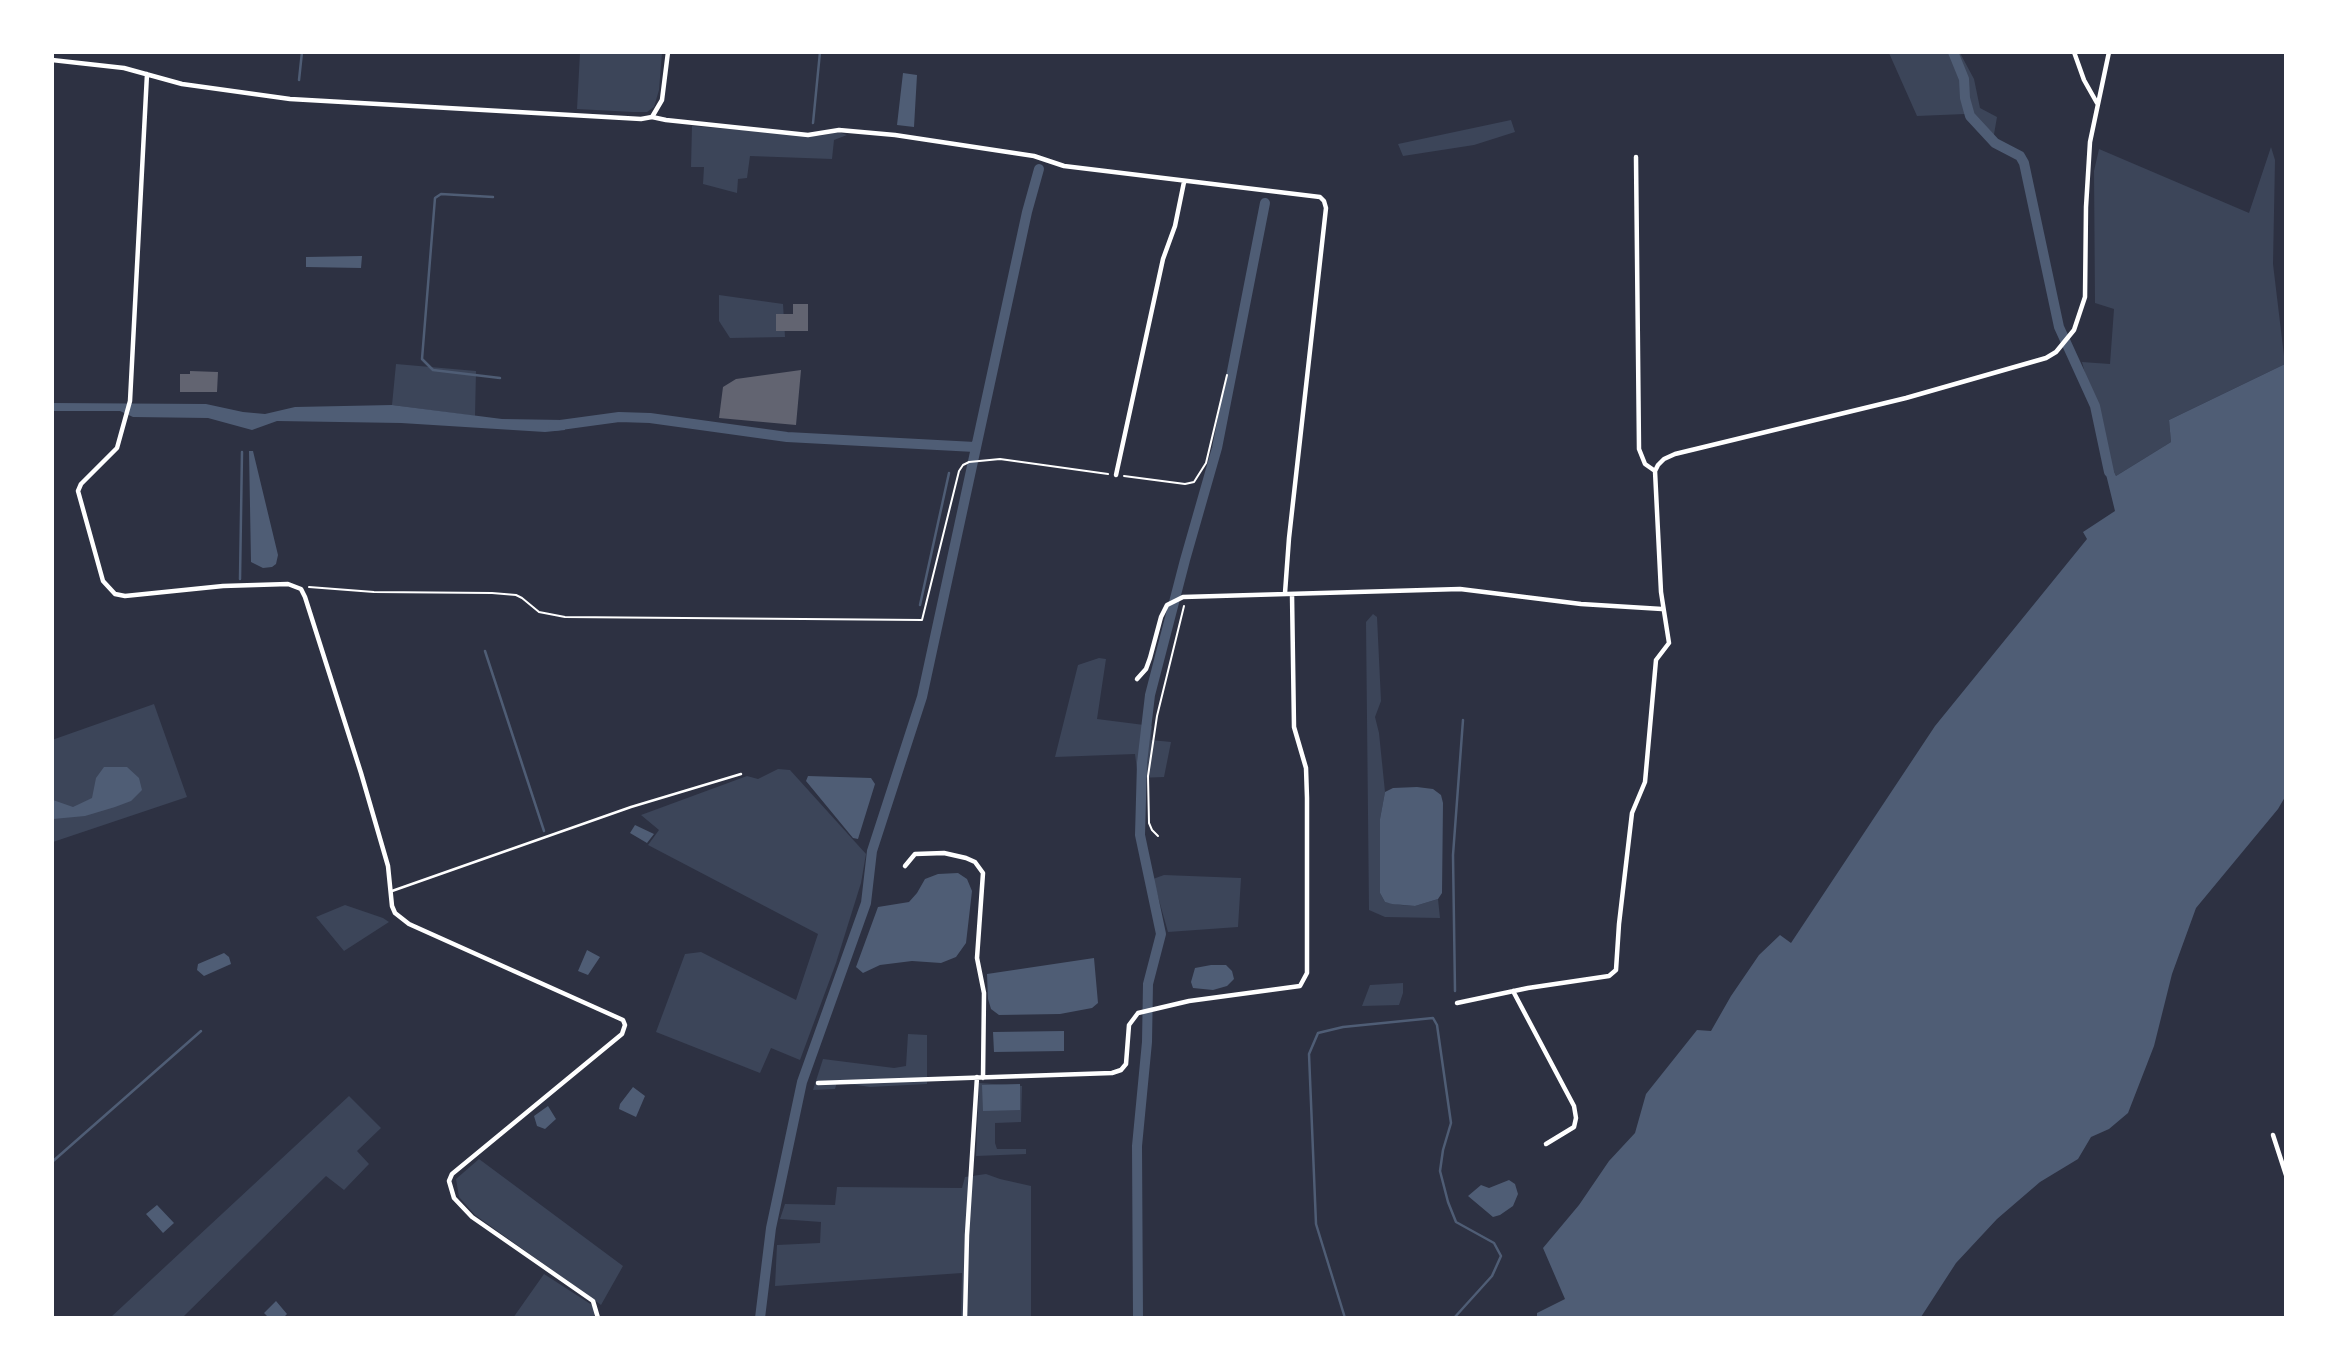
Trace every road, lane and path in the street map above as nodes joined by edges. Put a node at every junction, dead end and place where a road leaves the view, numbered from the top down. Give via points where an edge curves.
1 (668, 52) edge
2 (2074, 52) edge
3 (2109, 52) edge
4 (52, 60) edge
5 (147, 74) junction
6 (2097, 104) junction
7 (652, 117) junction
8 (1636, 157) dead end
9 (1184, 181) junction
10 (1227, 376) dead end
11 (1655, 471) junction
12 (1116, 475) junction
13 (301, 589) junction
14 (1285, 593) junction
15 (1292, 594) junction
16 (1185, 597) junction
17 (1662, 609) junction
18 (1137, 679) dead end
19 (741, 774) dead end
20 (1158, 836) dead end
21 (905, 866) dead end
22 (392, 891) junction
23 (1513, 991) junction
24 (1457, 1003) dead end
25 (980, 1077) junction
26 (818, 1083) dead end
27 (2273, 1135) dead end
28 (1546, 1144) dead end
29 (2283, 1155) edge
30 (2286, 1175) edge
31 (598, 1318) edge
32 (965, 1318) edge

1 - 7 street via 662,100
2 - 6 street
3 - 6 street
4 - 5 street
5 - 7 street via 182,84 290,99
5 - 13 street via 130,401 117,448 78,491 103,580 109,590 125,596 223,586 288,584
6 - 11 street via 2090,142 2085,297 2074,330 2056,352 1897,401 1675,454
7 - 9 street via 808,135 839,130 895,135 1034,156 1065,166
8 - 11 street via 1639,449 1645,464
9 - 12 street
9 - 14 street via 1314,195 1326,208
10 - 12 path via 1206,463 1194,482
11 - 17 street
12 - 13 path via 1000,459 970,461 959,471 922,620 565,617 539,612 522,598 504,594
13 - 22 street via 361,774
14 - 15 street
14 - 16 street
15 - 17 street via 1469,589
15 - 25 street via 1294,727 1306,768 1307,973 1300,986 1138,1013 1129,1025 1126,1064 1112,1073
16 - 18 street via 1167,605 1146,669
16 - 20 path via 1148,776 1149,822
17 - 23 street via 1669,643 1656,660 1645,782 1632,813 1616,970 1608,976
19 - 22 lane via 631,807
21 - 25 street via 915,855 944,853 975,862 983,873 977,958 984,993
22 - 31 street via 395,913 409,924 623,1020 622,1034 449,1181 454,1198 472,1217 593,1301
23 - 24 street
23 - 28 street via 1574,1106 1574,1127
25 - 26 street
25 - 32 street
27 - 29 street
29 - 30 street

